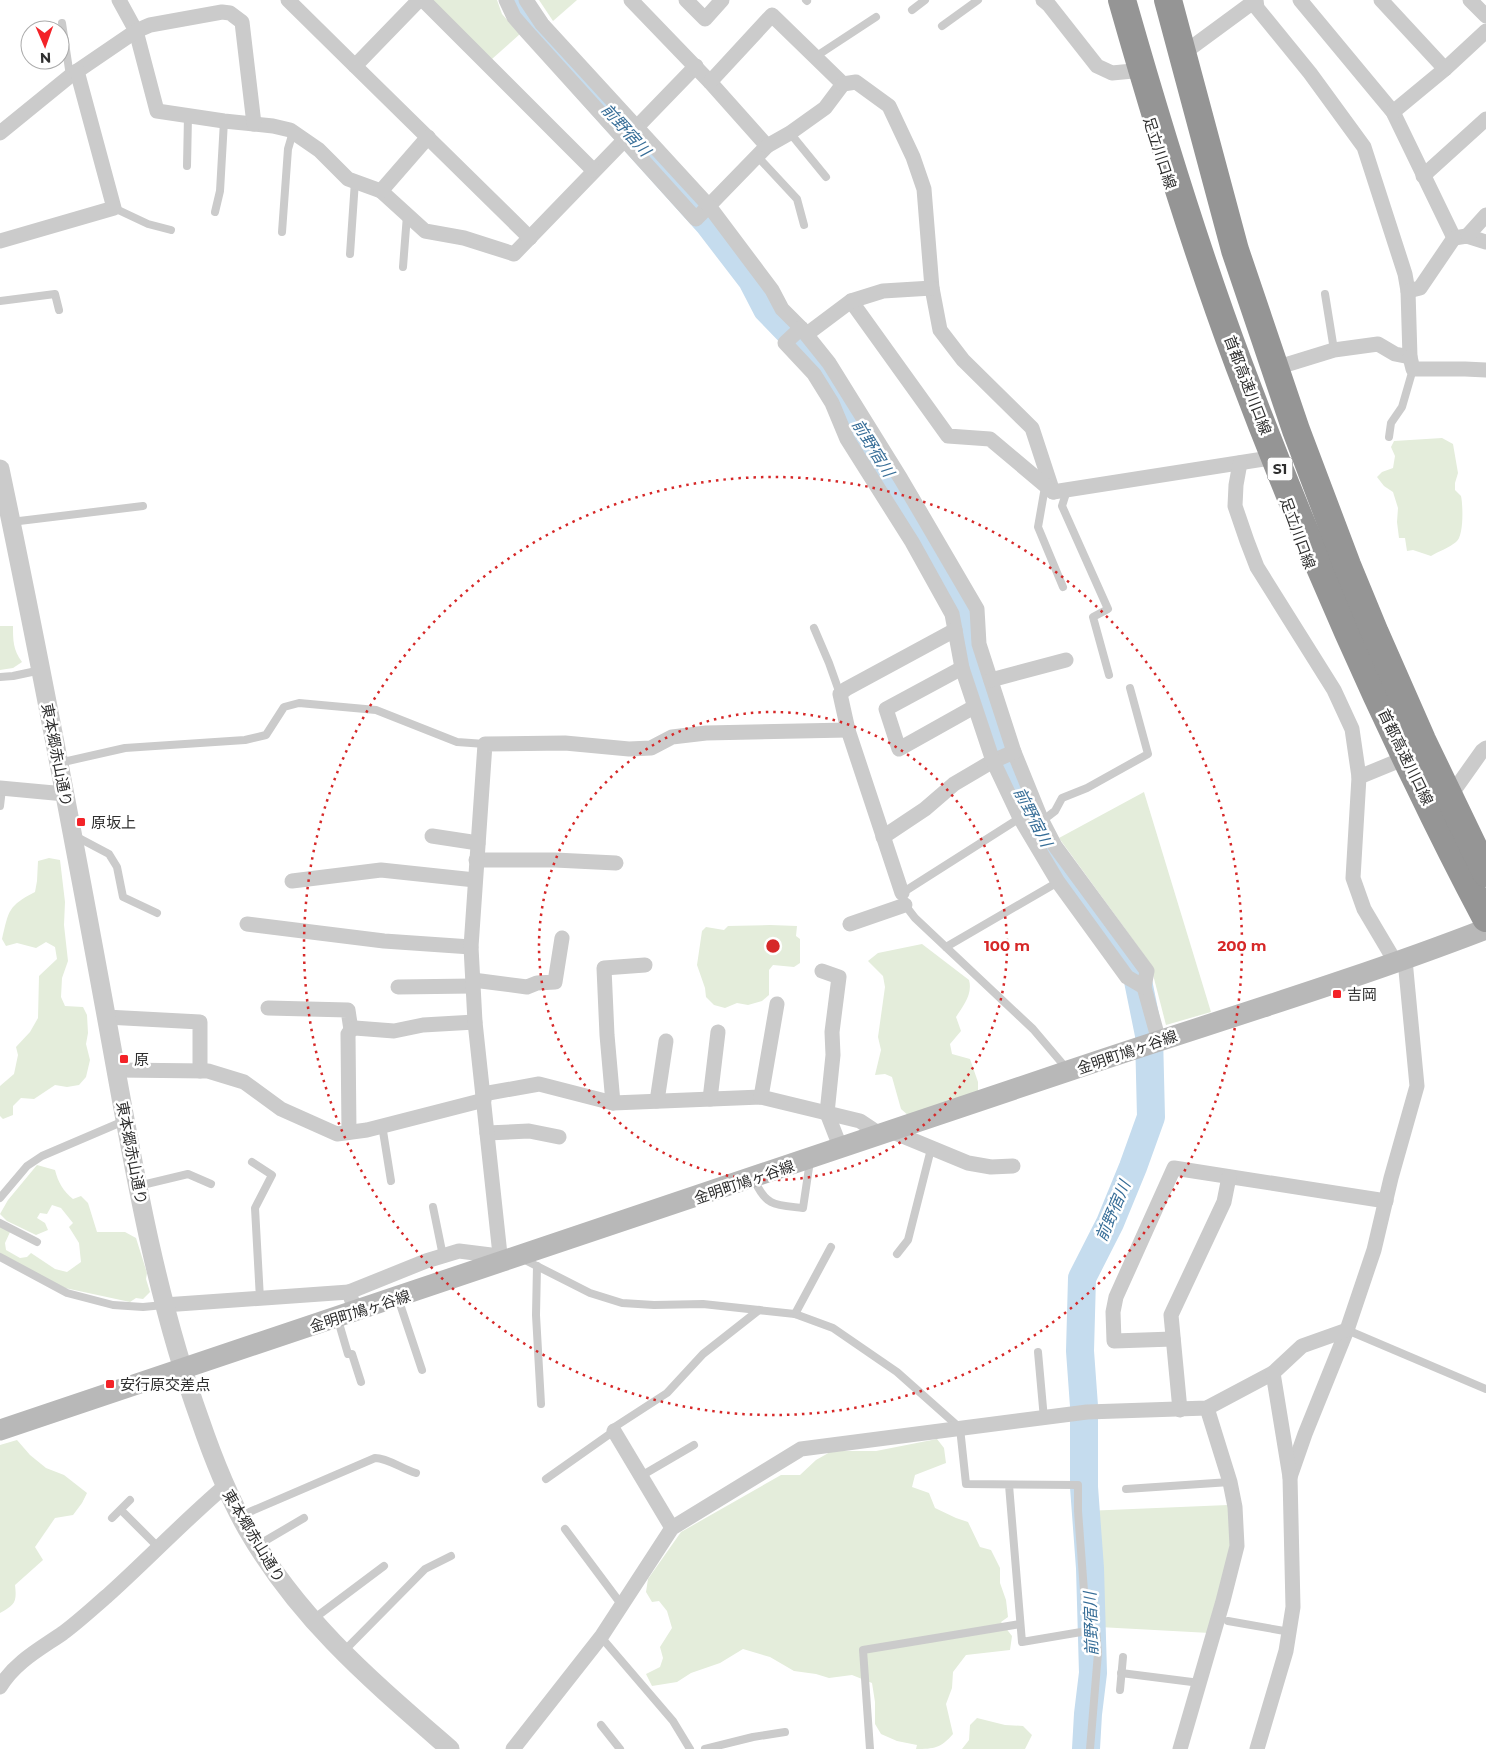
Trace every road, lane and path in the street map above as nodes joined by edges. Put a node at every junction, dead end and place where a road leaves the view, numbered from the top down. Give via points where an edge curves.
1 (119, 0) edge
2 (288, 0) edge
3 (421, 0) edge
4 (506, 0) edge
5 (526, 0) edge
6 (631, 0) edge
7 (686, 0) edge
8 (722, 0) edge
9 (925, 0) edge
10 (978, 0) edge
11 (1043, 0) edge
12 (1116, 0) edge
13 (1122, 0) edge
14 (1168, 0) edge
15 (1175, 0) edge
16 (1300, 0) edge
17 (1382, 0) edge
18 (1470, 0) edge
19 (912, 10) dead end
20 (1486, 16) edge
21 (876, 17) dead end
22 (942, 26) dead end
23 (136, 31) junction
24 (1483, 39) edge
25 (1188, 50) junction
26 (70, 57) edge
27 (815, 57) junction
28 (355, 66) junction
29 (696, 66) junction
30 (1445, 69) junction
31 (1133, 71) junction
32 (74, 74) junction
33 (710, 82) junction
34 (843, 84) junction
35 (1393, 112) junction
36 (188, 116) junction
37 (1486, 119) edge
38 (224, 121) junction
39 (254, 124) junction
40 (638, 128) junction
41 (293, 132) junction
42 (0, 133) edge
43 (790, 133) junction
44 (428, 137) junction
45 (624, 142) junction
46 (762, 151) junction
47 (187, 166) dead end
48 (593, 170) junction
49 (1423, 176) junction
50 (826, 177) dead end
51 (355, 181) junction
52 (382, 191) junction
53 (709, 206) junction
54 (114, 208) junction
55 (215, 212) dead end
56 (407, 215) junction
57 (1486, 215) edge
58 (804, 225) dead end
59 (171, 230) dead end
60 (282, 232) dead end
61 (1460, 237) junction
62 (530, 238) junction
63 (0, 241) edge
64 (1486, 242) edge
65 (350, 254) dead end
66 (403, 267) dead end
67 (932, 288) junction
68 (1408, 291) junction
69 (1325, 294) dead end
70 (0, 301) edge
71 (851, 301) junction
72 (59, 310) dead end
73 (804, 331) junction
74 (1334, 350) junction
75 (1411, 363) junction
76 (1282, 366) junction
77 (1486, 370) edge
78 (1389, 437) dead end
79 (1270, 458) junction
80 (1240, 463) junction
81 (0, 469) edge
82 (1055, 490) junction
83 (143, 506) dead end
84 (11, 522) junction
85 (933, 531) junction
86 (912, 542) junction
87 (1063, 587) dead end
88 (814, 628) dead end
89 (955, 630) junction
90 (1066, 660) dead end
91 (962, 668) junction
92 (41, 670) junction
93 (1109, 675) dead end
94 (0, 677) edge
95 (991, 680) junction
96 (1130, 688) dead end
97 (840, 694) junction
98 (974, 707) junction
99 (848, 730) junction
100 (485, 744) junction
101 (1486, 748) edge
102 (1014, 752) junction
103 (993, 761) junction
104 (1398, 761) junction
105 (59, 763) junction
106 (1359, 777) junction
107 (1, 788) edge
108 (1453, 792) junction
109 (66, 794) junction
110 (0, 806) edge
111 (1020, 818) junction
112 (1042, 821) junction
113 (1425, 821) junction
114 (73, 835) junction
115 (432, 836) dead end
116 (883, 837) junction
117 (478, 842) junction
118 (1486, 859) edge
119 (476, 860) junction
120 (616, 863) dead end
121 (1486, 873) edge
122 (475, 880) junction
123 (292, 881) dead end
124 (1058, 882) junction
125 (903, 899) junction
126 (156, 913) dead end
127 (247, 924) dead end
128 (850, 924) dead end
129 (1485, 928) edge
130 (562, 938) dead end
131 (471, 947) junction
132 (946, 947) junction
133 (1401, 961) junction
134 (645, 965) dead end
135 (822, 971) dead end
136 (473, 983) junction
137 (1144, 986) junction
138 (398, 987) dead end
139 (777, 1004) dead end
140 (268, 1008) dead end
141 (106, 1017) junction
142 (475, 1022) junction
143 (351, 1030) junction
144 (718, 1032) dead end
145 (666, 1041) dead end
146 (1158, 1041) junction
147 (116, 1070) junction
148 (200, 1071) junction
149 (1069, 1071) junction
150 (484, 1097) junction
151 (761, 1097) junction
152 (710, 1099) junction
153 (657, 1101) junction
154 (613, 1104) junction
155 (826, 1113) junction
156 (126, 1120) junction
157 (382, 1125) junction
158 (349, 1132) junction
159 (487, 1133) junction
160 (887, 1134) junction
161 (559, 1136) dead end
162 (841, 1149) junction
163 (931, 1149) junction
164 (810, 1159) junction
165 (252, 1162) dead end
166 (1013, 1166) dead end
167 (1229, 1177) junction
168 (754, 1178) junction
169 (391, 1182) dead end
170 (212, 1184) dead end
171 (138, 1186) junction
172 (0, 1198) edge
173 (1386, 1201) junction
174 (433, 1207) dead end
175 (0, 1223) edge
176 (37, 1242) dead end
177 (831, 1247) dead end
178 (897, 1254) dead end
179 (443, 1256) junction
180 (0, 1257) edge
181 (514, 1260) junction
182 (260, 1299) junction
183 (398, 1299) junction
184 (164, 1305) junction
185 (347, 1307) junction
186 (759, 1310) junction
187 (795, 1314) junction
188 (1348, 1330) junction
189 (1173, 1339) junction
190 (1038, 1352) dead end
191 (182, 1370) junction
192 (422, 1370) dead end
193 (1273, 1373) junction
194 (361, 1382) dead end
195 (1486, 1389) edge
196 (541, 1404) dead end
197 (1206, 1408) junction
198 (1180, 1410) junction
199 (1044, 1419) junction
200 (2, 1426) edge
201 (960, 1428) junction
202 (614, 1431) junction
203 (694, 1445) dead end
204 (416, 1473) dead end
205 (641, 1476) junction
206 (1290, 1477) junction
207 (546, 1479) dead end
208 (1230, 1482) junction
209 (1009, 1485) junction
210 (225, 1486) junction
211 (1126, 1489) dead end
212 (130, 1500) dead end
213 (121, 1510) junction
214 (240, 1516) junction
215 (112, 1518) dead end
216 (304, 1518) dead end
217 (672, 1528) junction
218 (565, 1529) dead end
219 (257, 1545) junction
220 (158, 1546) junction
221 (451, 1556) dead end
222 (384, 1566) dead end
223 (621, 1604) junction
224 (312, 1620) junction
225 (1228, 1621) dead end
226 (1020, 1624) junction
227 (1096, 1628) dead end
228 (1290, 1632) junction
229 (601, 1637) junction
230 (342, 1653) junction
231 (1123, 1657) dead end
232 (1121, 1673) junction
233 (1200, 1683) junction
234 (0, 1687) edge
235 (1120, 1690) dead end
236 (601, 1725) dead end
237 (785, 1732) dead end
238 (450, 1749) edge
239 (513, 1749) edge
240 (620, 1749) edge
241 (690, 1749) edge
242 (705, 1749) edge
243 (870, 1749) edge
244 (1090, 1749) edge
245 (1180, 1749) edge
246 (1257, 1749) edge

1 - 23 street
2 - 28 street
3 - 28 street
3 - 48 street
4 - 45 street via 526,32
5 - 40 street via 542,24
6 - 29 street
7 - 8 street via 705,19
9 - 19 lane
10 - 22 lane
11 - 31 street via 1097,66 1112,73
12 - 31 main road, 足立川口線
13 - 129 highway, 首都高速川口線 / S1, bridge via 1186,211 1242,373 1317,561
14 - 121 highway, 首都高速川口線 / S1, bridge via 1235,250 1296,430 1375,633
15 - 25 main road
16 - 35 street
17 - 30 street
18 - 20 street
21 - 27 lane
23 - 32 street
23 - 36 street via 157,111
23 - 39 street via 150,25 222,12 230,13 242,22
24 - 30 street
25 - 68 street via 1256,0 1257,8 1310,72 1364,147
25 - 76 main road via 1228,200
26 - 32 lane
27 - 33 street via 772,15
27 - 34 street
28 - 44 street
29 - 33 street
29 - 40 street
30 - 35 street
31 - 79 main road, 足立川口線 via 1180,215
32 - 42 street
32 - 54 street
33 - 46 street
34 - 43 street via 824,108
34 - 67 street via 856,82 889,106 913,157 924,188
35 - 49 street
36 - 38 street
36 - 47 lane
37 - 49 street
38 - 39 street
38 - 55 lane via 220,191
39 - 41 street
40 - 45 street
40 - 53 street
41 - 51 street via 319,150 348,179
41 - 60 lane via 288,149
43 - 46 street
43 - 50 lane
44 - 52 street
44 - 62 street
45 - 48 street
45 - 53 street via 696,219
46 - 53 street
46 - 58 lane via 797,200
48 - 62 street
49 - 61 street
51 - 52 street
51 - 65 lane
52 - 56 street
53 - 73 street via 772,290 782,309
54 - 59 lane via 148,224
54 - 63 street
56 - 62 street via 425,231 464,238 514,254
56 - 66 lane
57 - 61 street
61 - 64 street
61 - 68 street via 1420,288
67 - 71 street via 883,291
67 - 82 street via 940,330 963,360 1032,428
68 - 75 street
69 - 74 lane
70 - 72 lane via 55,294
71 - 73 street
71 - 82 street via 948,436 990,439
73 - 85 street via 829,363
73 - 86 street via 785,344 814,374 832,403 847,439
74 - 75 street via 1378,344
74 - 76 street
75 - 77 street
75 - 78 lane via 1402,407 1391,423
76 - 108 main road via 1307,441 1384,640
79 - 80 street
79 - 104 main road, 足立川口線 via 1306,559
80 - 82 street
80 - 106 street via 1235,506 1248,542 1258,567 1334,690 1352,729
81 - 84 street, 東本郷赤山通り
82 - 87 lane via 1038,527
82 - 93 lane via 1108,609 1093,617
83 - 84 lane
84 - 92 street, 東本郷赤山通り
85 - 86 street
85 - 95 street via 976,609 980,644
86 - 89 street via 952,614
88 - 97 lane
89 - 91 street
89 - 97 street
90 - 95 street
91 - 98 street
91 - 98 street via 886,709 899,749
92 - 94 lane
92 - 105 street, 東本郷赤山通り
95 - 102 street
96 - 112 lane via 1148,754 1062,798 1055,811
97 - 99 street
98 - 103 street
99 - 100 street via 706,733 672,737 651,748 629,749 565,743
99 - 116 street
100 - 105 lane via 457,742 376,710 298,703 284,707 266,735 245,740 125,748
100 - 117 street
101 - 108 street
102 - 103 street
102 - 112 street
103 - 111 street
103 - 116 street via 954,784 926,809
104 - 106 street
104 - 113 main road, 足立川口線
105 - 109 street, 東本郷赤山通り
106 - 133 street via 1353,878 1364,909
107 - 109 street
107 - 110 lane
108 - 113 street
108 - 118 main road
109 - 114 street, 東本郷赤山通り
111 - 124 street
111 - 125 lane
112 - 137 street via 1055,846 1147,971
113 - 129 main road, 足立川口線
114 - 126 lane via 109,854 116,867 123,897
114 - 141 street, 東本郷赤山通り
115 - 117 street
116 - 125 street
117 - 119 street
119 - 120 street
119 - 122 street
122 - 123 street via 381,870
122 - 131 street
124 - 132 lane
124 - 137 street via 1127,977
125 - 128 street
125 - 132 lane via 928,931
127 - 131 street
129 - 133 main road, 金明町鳩ヶ谷線
130 - 136 street via 555,982 527,987
131 - 136 street
132 - 149 lane via 1033,1030
133 - 146 main road, 金明町鳩ヶ谷線
133 - 173 street via 1417,1086
134 - 154 street via 604,968
135 - 155 street via 839,977
136 - 138 street
136 - 142 street
137 - 146 street
139 - 151 street
140 - 143 street via 348,1010
141 - 147 street, 東本郷赤山通り
141 - 148 street via 200,1022
142 - 143 street via 423,1025 394,1031
142 - 150 street
143 - 158 street via 348,1034
144 - 152 street
145 - 153 street
146 - 149 main road, 金明町鳩ヶ谷線
147 - 148 street
147 - 156 street, 東本郷赤山通り
148 - 158 street via 244,1082 281,1109 337,1134
149 - 160 main road, 金明町鳩ヶ谷線
150 - 154 street via 538,1084
150 - 157 street
150 - 159 street
151 - 152 street
151 - 155 street
152 - 153 street
153 - 154 street
155 - 160 street via 860,1121
155 - 162 street
156 - 171 street, 東本郷赤山通り
156 - 172 lane via 42,1156 27,1166
157 - 158 street
157 - 169 lane
159 - 161 street via 529,1131
159 - 181 street
160 - 162 main road, 金明町鳩ヶ谷線
160 - 163 street
162 - 164 main road, 金明町鳩ヶ谷線
163 - 166 street via 968,1163
163 - 178 lane via 908,1240
164 - 168 main road, 金明町鳩ヶ谷線
164 - 168 lane via 803,1208 773,1204 761,1194
165 - 182 lane via 272,1175 255,1208
167 - 173 street
167 - 189 street via 1224,1202 1171,1315
167 - 189 street via 1174,1168 1116,1297 1112,1312 1114,1341
168 - 181 main road, 金明町鳩ヶ谷線
170 - 171 lane via 188,1174
171 - 184 street, 東本郷赤山通り
173 - 188 street
174 - 179 lane
175 - 176 lane
177 - 187 lane
179 - 181 street via 458,1251
179 - 185 street via 426,1261
180 - 184 lane via 67,1293 113,1305
181 - 183 main road, 金明町鳩ヶ谷線
181 - 186 lane via 590,1293 622,1303 702,1304
181 - 196 lane via 536,1314
182 - 184 street
182 - 185 street
183 - 185 main road, 金明町鳩ヶ谷線
183 - 192 lane
184 - 191 street, 東本郷赤山通り
185 - 191 main road, 金明町鳩ヶ谷線
185 - 194 lane via 348,1354 352,1354
186 - 187 lane
186 - 202 lane via 703,1354 667,1393 613,1428
187 - 201 lane via 833,1328 897,1372
188 - 193 street via 1302,1346
188 - 195 lane
188 - 206 street
189 - 198 street
190 - 199 lane
191 - 200 main road, 金明町鳩ヶ谷線
191 - 210 street, 東本郷赤山通り
193 - 197 street
193 - 206 street
197 - 198 street
197 - 208 street
198 - 199 street via 1087,1412
199 - 201 street
201 - 209 lane via 966,1484
201 - 217 street via 801,1449
202 - 205 street
202 - 207 lane
203 - 205 lane
204 - 214 lane via 383,1458 375,1458
205 - 217 street
206 - 228 street via 1293,1607
208 - 211 lane
208 - 233 street via 1237,1546
209 - 226 lane
209 - 226 lane via 1078,1484 1087,1631 1022,1642
210 - 214 street, 東本郷赤山通り
210 - 220 street
212 - 213 lane
213 - 215 lane
213 - 220 lane
214 - 219 street, 東本郷赤山通り
216 - 219 lane
217 - 223 street
218 - 223 lane
219 - 224 street, 東本郷赤山通り
220 - 234 street via 107,1595 21,1662
221 - 230 lane via 425,1569
222 - 224 lane
223 - 229 street
224 - 230 street, 東本郷赤山通り
225 - 228 lane
226 - 243 lane via 863,1650
227 - 244 lane via 1098,1653
228 - 246 street
229 - 239 street
229 - 241 lane via 673,1721
230 - 238 street, 東本郷赤山通り
231 - 232 lane
232 - 233 lane
232 - 235 lane
233 - 245 street
236 - 240 lane
237 - 242 lane via 753,1736

